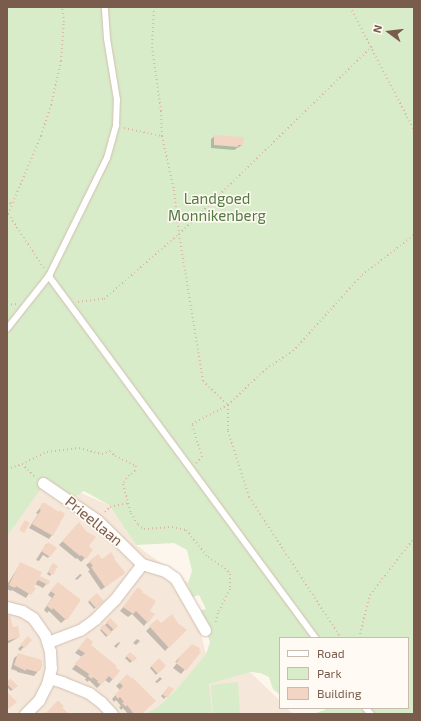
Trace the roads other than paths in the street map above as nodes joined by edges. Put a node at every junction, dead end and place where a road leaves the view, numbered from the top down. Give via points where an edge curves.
1 (105, 7) edge
2 (49, 276) junction
3 (7, 329) edge
4 (43, 483) road end
5 (142, 564) junction
6 (7, 607) edge
7 (205, 630) road end
8 (315, 637) edge
9 (48, 642) junction
10 (49, 678) junction
11 (25, 714) edge
12 (112, 714) edge

1 - 2 lane via 107,39 117,100 116,126 107,158
2 - 3 lane
2 - 8 lane
4 - 5 street, Prieellaan via 97,520
5 - 7 street, Prieellaan via 165,571 175,578
5 - 9 street via 115,599 94,619 80,630
6 - 9 street via 22,611 33,618
9 - 10 street via 51,663
10 - 11 street via 39,700
10 - 12 street via 89,693

